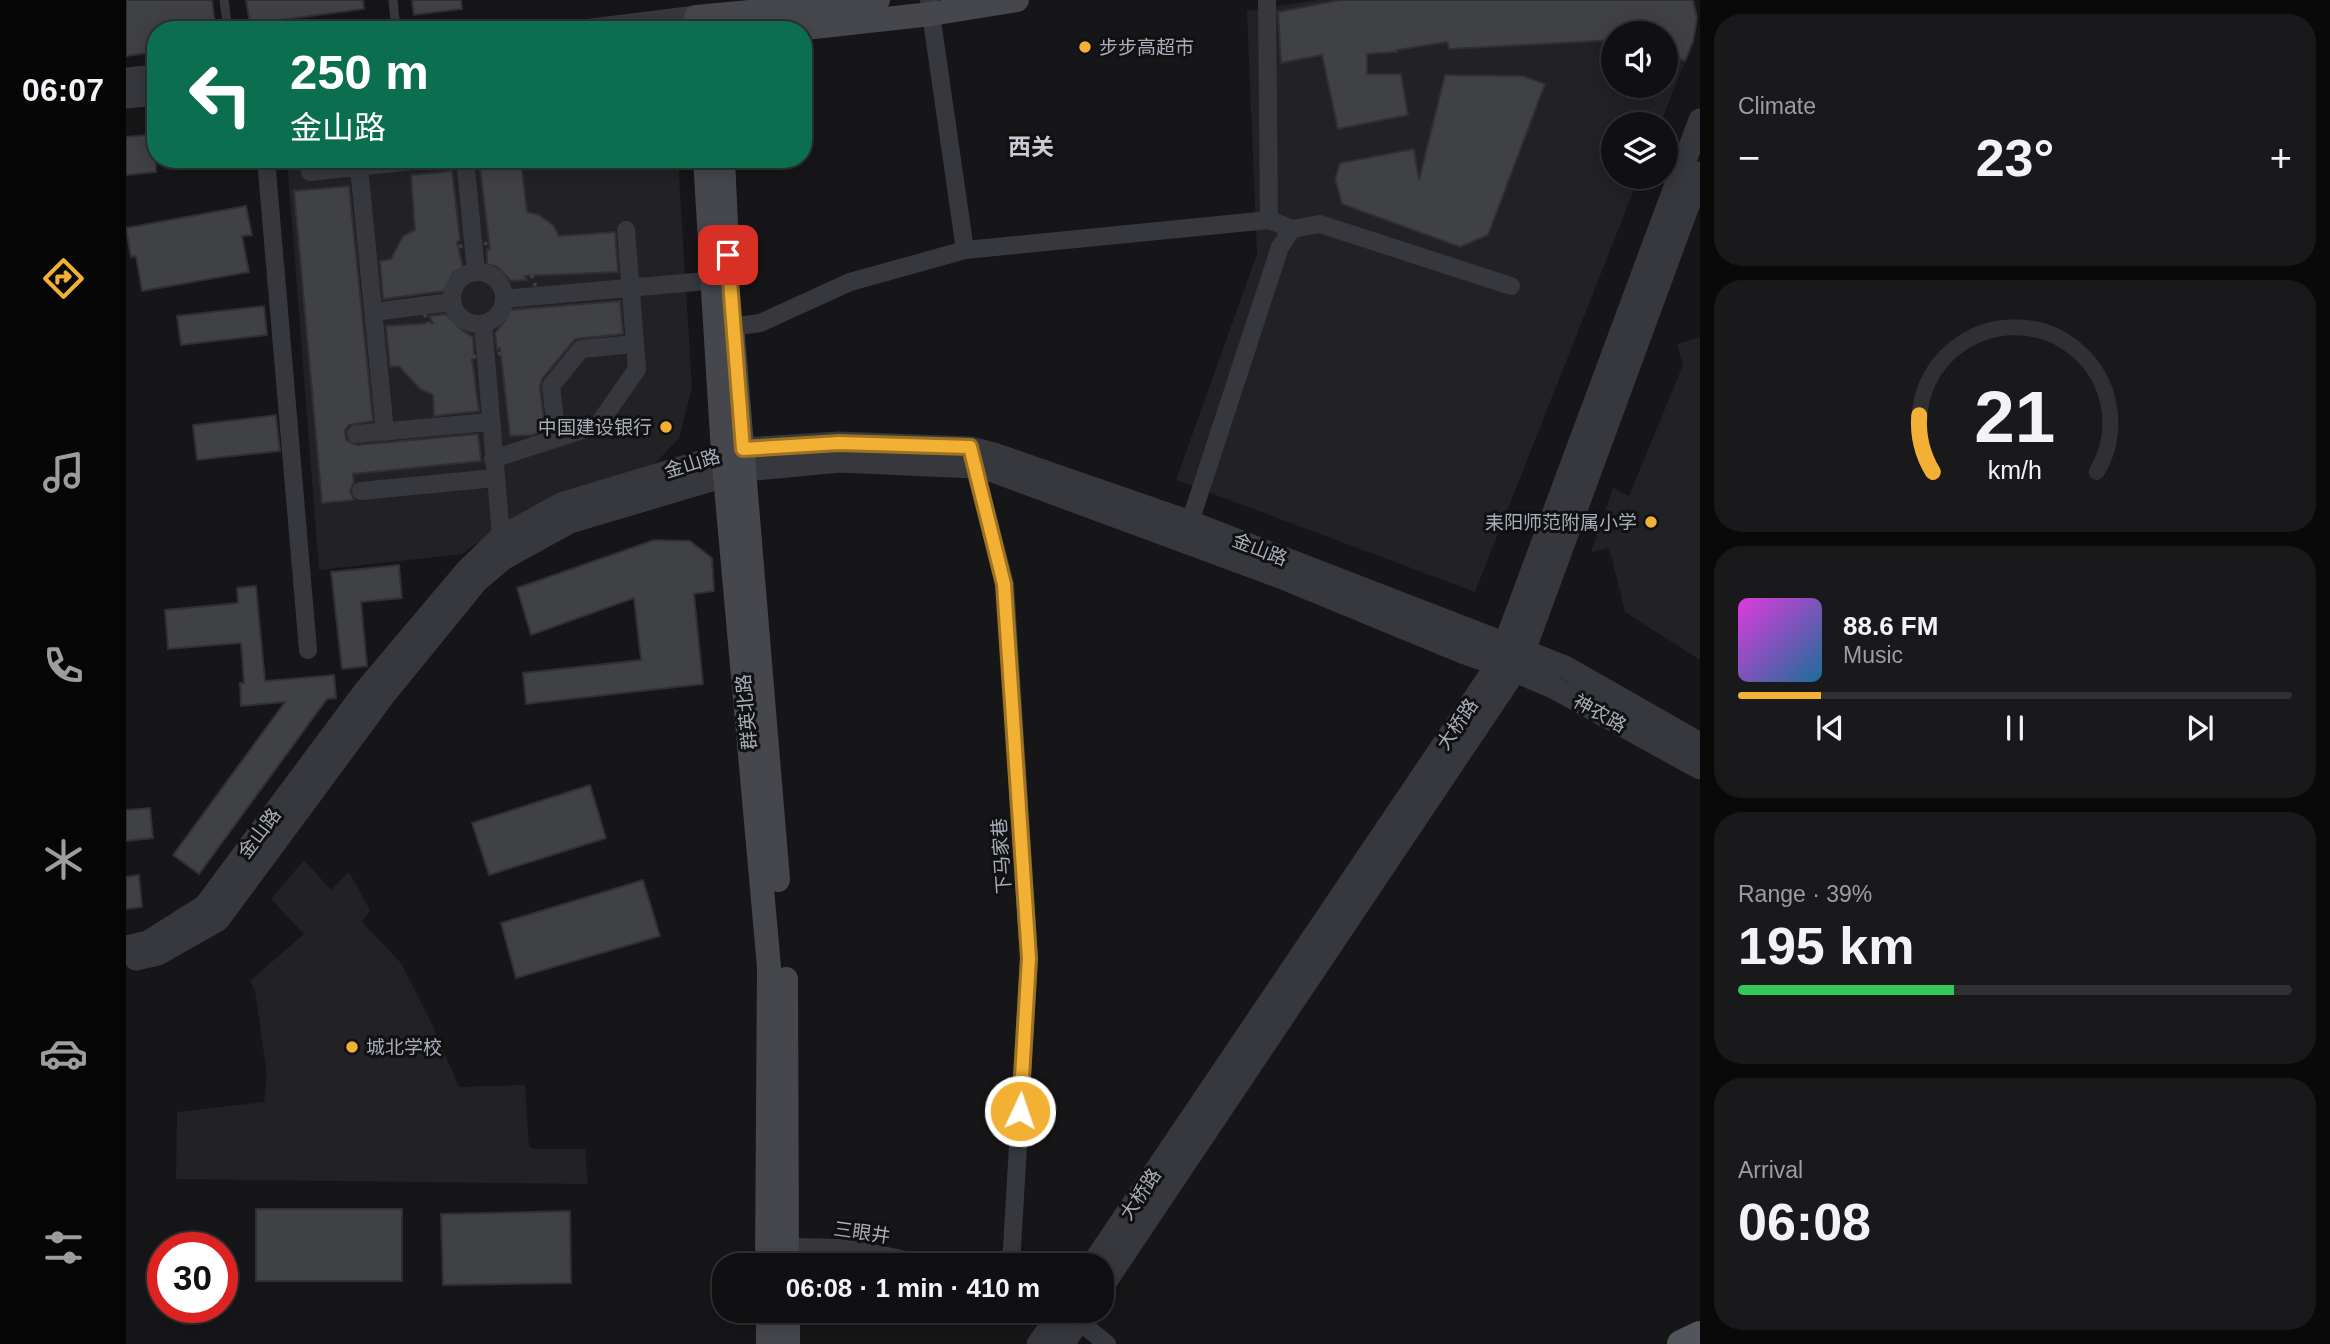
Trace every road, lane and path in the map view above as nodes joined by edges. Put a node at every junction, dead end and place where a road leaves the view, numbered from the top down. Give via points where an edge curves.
1 (224, 0) edge
2 (393, 0) edge
3 (878, 0) edge
4 (1017, 0) edge
5 (1267, 0) edge
6 (930, 7) edge
7 (705, 15) edge
8 (227, 21) edge
9 (395, 21) edge
10 (660, 21) edge
11 (812, 26) edge
12 (147, 77) edge
13 (126, 79) edge
14 (147, 95) edge
15 (126, 97) edge
16 (1700, 120) edge
17 (267, 168) edge
18 (349, 168) edge
19 (359, 168) edge
20 (466, 168) edge
21 (706, 168) edge
22 (723, 168) edge
23 (310, 172) dead end
24 (1700, 173) edge
25 (1269, 220) junction
26 (1292, 229) junction
27 (625, 230) dead end
28 (473, 242) junction
29 (965, 250) junction
30 (476, 272) junction
31 (721, 280) junction
32 (1511, 286) dead end
33 (631, 287) junction
34 (537, 296) junction
35 (504, 299) junction
36 (452, 302) junction
37 (422, 306) junction
38 (374, 312) junction
39 (483, 324) junction
40 (725, 328) junction
41 (635, 344) junction
42 (485, 357) junction
43 (489, 422) junction
44 (385, 432) junction
45 (356, 434) dead end
46 (557, 438) junction
47 (972, 457) junction
48 (493, 459) junction
49 (734, 462) junction
50 (495, 478) junction
51 (361, 491) dead end
52 (1190, 522) junction
53 (502, 548) junction
54 (308, 650) dead end
55 (1511, 658) junction
56 (1700, 744) edge
57 (1700, 768) edge
58 (126, 947) edge
59 (126, 961) edge
60 (768, 1253) edge
61 (787, 1253) edge
62 (810, 1253) edge
63 (873, 1253) edge
64 (1013, 1253) edge
65 (1100, 1253) edge
66 (1114, 1269) edge
67 (768, 1323) edge
68 (788, 1323) edge
69 (1062, 1323) edge
70 (1070, 1323) edge
71 (1084, 1323) edge
72 (1700, 1335) edge
73 (768, 1344) edge
74 (788, 1344) edge
75 (1038, 1344) edge
76 (1063, 1344) edge
77 (1107, 1344) edge
78 (1681, 1344) edge

1 - 8 lane
2 - 9 lane
3 - 7 main road
4 - 6 main road
5 - 25 street
6 - 11 main road
6 - 29 street
7 - 10 street
12 - 13 street
14 - 15 street
16 - 55 street, 大桥路
17 - 54 street
18 - 23 street
19 - 38 street
20 - 28 street
21 - 31 main road, 群英北路
22 - 31 main road, 群英北路
24 - 55 street, 大桥路
25 - 26 street
25 - 29 street
26 - 32 street via 1320,224
26 - 52 street via 1280,247
27 - 33 street
28 - 30 street
28 - 34 path via 500,246 514,254 530,272
28 - 37 path via 438,260 428,274
29 - 40 street via 850,282 760,323
30 - 35 street via 491,275
30 - 36 street via 458,281
31 - 33 street
31 - 40 main road, 群英北路
33 - 34 street
33 - 41 street
34 - 35 street
34 - 42 path via 530,328 520,341
35 - 39 street via 499,314
36 - 37 street
36 - 39 street via 461,318
37 - 38 street
37 - 42 path via 438,340 453,351
38 - 44 street
39 - 42 street
40 - 49 main road, 群英北路
41 - 46 street via 637,369 598,425
41 - 46 street via 581,349 551,386
42 - 43 street
43 - 44 street
43 - 48 street
44 - 45 street
46 - 48 street
47 - 49 street, 金山路
47 - 52 street, 金山路
47 - 55 street, 金山路 via 993,471
47 - 64 street, 下马家巷 via 1004,584 1029,958
48 - 50 street
49 - 53 street, 金山路 via 561,504
49 - 60 main road, 群英北路 via 769,967
49 - 61 main road, 群英北路 via 786,972
50 - 51 street
50 - 53 street
52 - 55 street, 金山路
53 - 58 street, 金山路 via 467,569 363,692 205,906 148,942
53 - 59 street, 金山路 via 385,694 218,920 158,954
55 - 56 street, 神农路 via 1565,667
55 - 57 street, 神农路 via 1553,687
55 - 65 street, 大桥路
55 - 66 street, 大桥路
62 - 63 street, 三眼井 via 849,1248
67 - 73 main road
68 - 74 main road
69 - 75 street
70 - 76 street
71 - 77 street
72 - 78 main road

